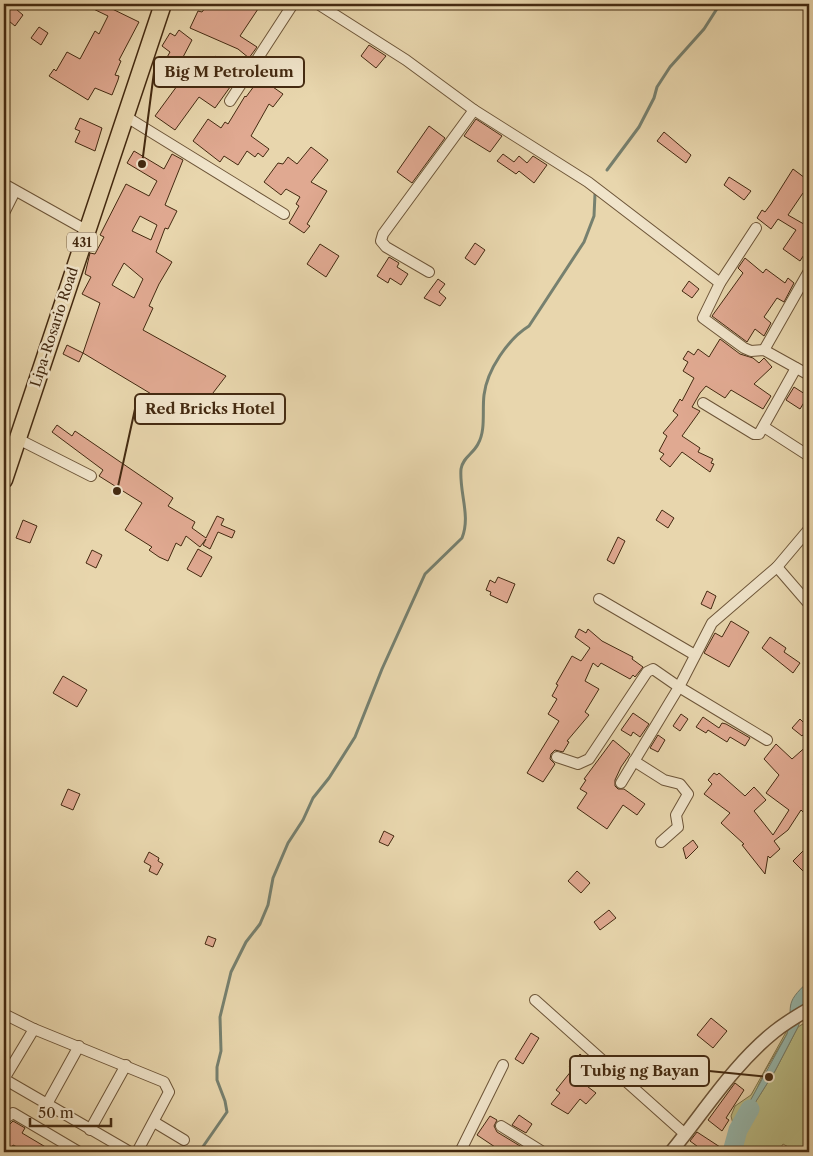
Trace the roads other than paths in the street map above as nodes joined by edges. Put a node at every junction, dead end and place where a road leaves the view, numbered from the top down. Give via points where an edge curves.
1 (163, 4) edge
2 (292, 4) edge
3 (318, 4) edge
4 (230, 101) dead end
5 (474, 110) junction
6 (125, 116) junction
7 (4, 184) edge
8 (16, 191) junction
9 (4, 213) edge
10 (284, 214) dead end
11 (756, 228) dead end
12 (86, 230) junction
13 (809, 271) edge
14 (429, 272) dead end
15 (720, 283) junction
16 (764, 350) junction
17 (796, 368) junction
18 (809, 375) edge
19 (703, 403) dead end
20 (764, 427) junction
21 (18, 439) junction
22 (809, 456) edge
23 (91, 476) dead end
24 (4, 480) edge
25 (809, 529) edge
26 (777, 567) junction
27 (599, 599) dead end
28 (809, 604) edge
29 (695, 655) junction
30 (679, 688) junction
31 (768, 740) dead end
32 (557, 757) dead end
33 (634, 761) junction
34 (621, 783) dead end
35 (661, 842) dead end
36 (535, 1000) dead end
37 (809, 1008) edge
38 (4, 1014) edge
39 (34, 1029) junction
40 (79, 1046) junction
41 (126, 1065) junction
42 (503, 1065) dead end
43 (4, 1079) edge
44 (47, 1104) junction
45 (4, 1119) edge
46 (154, 1122) junction
47 (501, 1126) dead end
48 (90, 1130) junction
49 (685, 1134) junction
50 (184, 1140) dead end
51 (79, 1152) edge
52 (130, 1152) edge
53 (137, 1152) edge
54 (460, 1152) edge
55 (542, 1152) edge
56 (671, 1152) edge

1 - 6 main road, Lipa-Rosario Road / 431
2 - 4 street
3 - 5 street via 406,60
5 - 14 street via 381,241
5 - 15 street via 588,182
6 - 10 street
6 - 12 main road, Lipa-Rosario Road / 431
7 - 8 street
8 - 9 street
8 - 12 street
11 - 15 street
12 - 21 main road, Lipa-Rosario Road / 431
13 - 16 street
15 - 16 street via 704,313 704,321 744,348
16 - 17 street
17 - 18 street
17 - 20 street
19 - 20 street via 754,434 759,434
20 - 22 street
21 - 23 street
21 - 24 main road, Lipa-Rosario Road / 431
25 - 26 street
26 - 28 street
26 - 29 street via 712,623
27 - 29 street
29 - 30 street
30 - 31 street
30 - 32 street via 650,669 589,759 578,764
30 - 33 street
33 - 34 street
33 - 35 street via 664,780 680,784 688,794 676,815 678,827
36 - 49 street
37 - 49 street via 781,1026 748,1058
38 - 39 street
39 - 40 street
39 - 43 street
40 - 41 street
40 - 44 street
41 - 46 street via 164,1082 168,1087 169,1092
41 - 48 street
42 - 54 street
43 - 44 street
44 - 48 street
45 - 51 street via 13,1113
46 - 50 street
46 - 53 street
47 - 55 street
48 - 52 street
49 - 56 street

